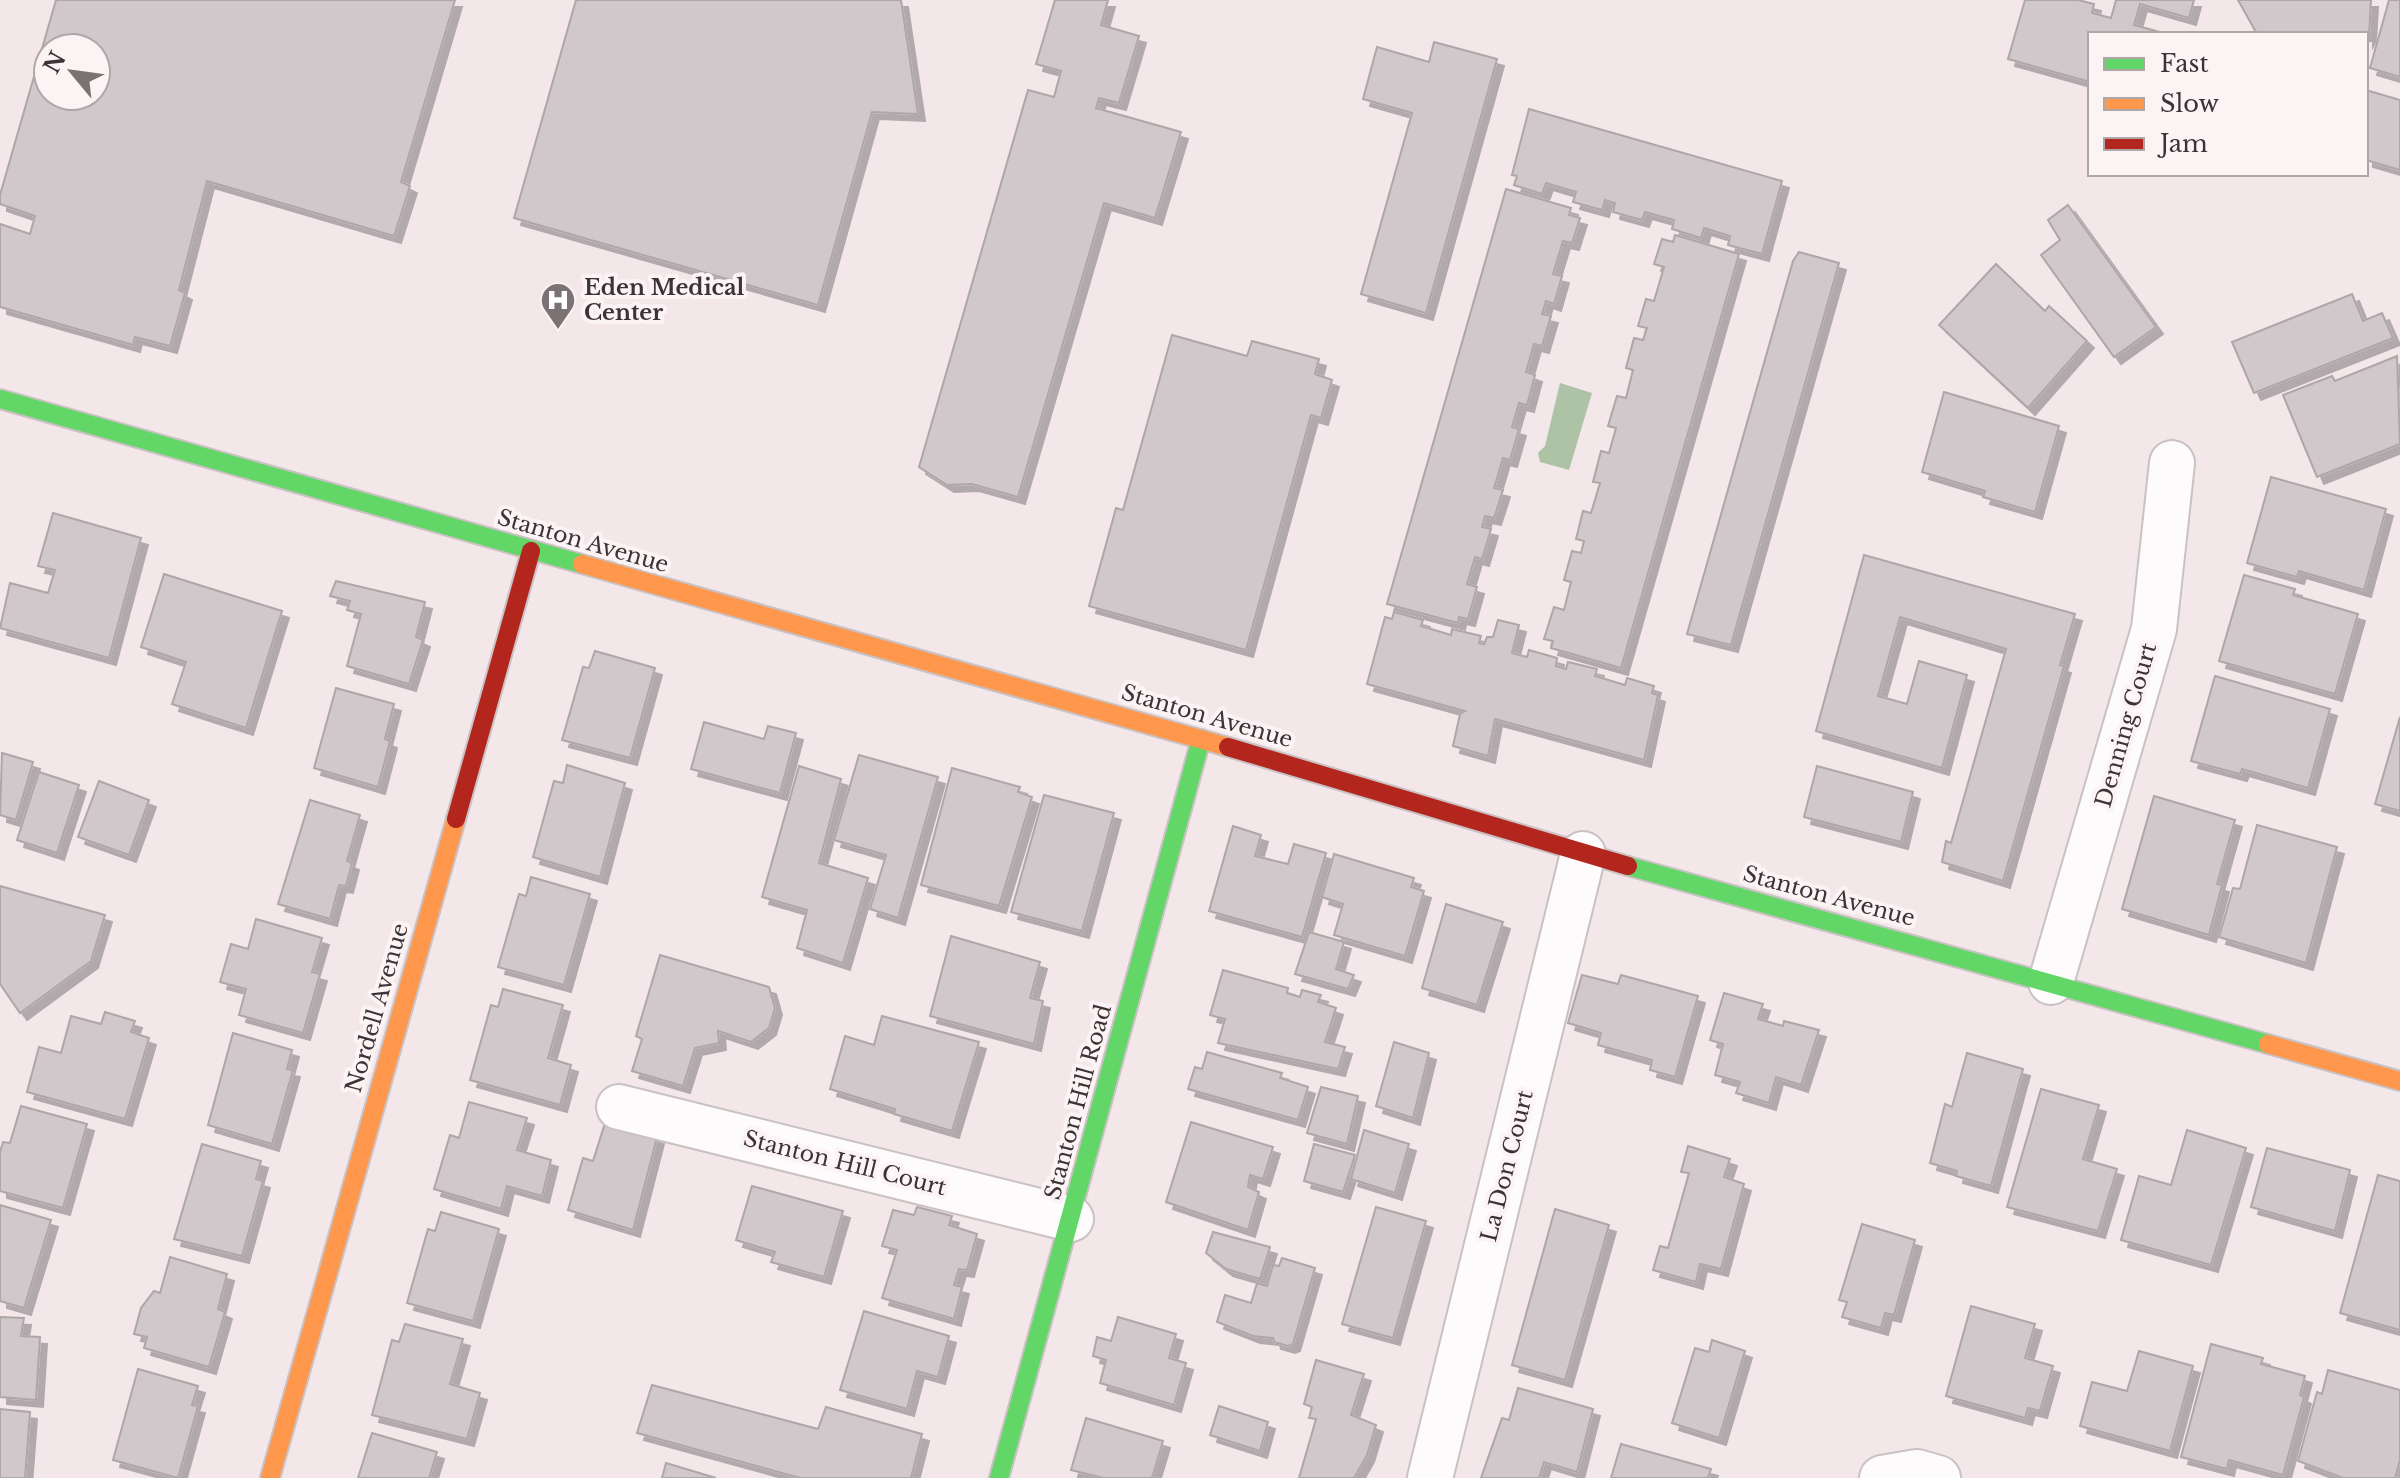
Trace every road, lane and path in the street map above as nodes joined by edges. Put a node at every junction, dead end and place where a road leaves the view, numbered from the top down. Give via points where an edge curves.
1 (0, 399) edge
2 (2172, 463) dead end
3 (531, 551) junction
4 (1201, 739) junction
5 (1583, 854) junction
6 (2051, 982) junction
7 (2400, 1081) edge
8 (619, 1107) dead end
9 (1071, 1219) junction
10 (270, 1478) edge
11 (999, 1478) edge
12 (1430, 1478) edge
13 (1882, 1478) edge
14 (1938, 1478) edge

1 - 3 street, Stanton Avenue
2 - 6 street, Denning Court via 2154,629
3 - 4 street, Stanton Avenue
3 - 10 street, Nordell Avenue
4 - 5 street, Stanton Avenue
4 - 9 street, Stanton Hill Road
5 - 6 street, Stanton Avenue
5 - 12 street, La Don Court
6 - 7 street, Stanton Avenue
8 - 9 street, Stanton Hill Court
9 - 11 street, Stanton Hill Road
13 - 14 street via 1917,1472

